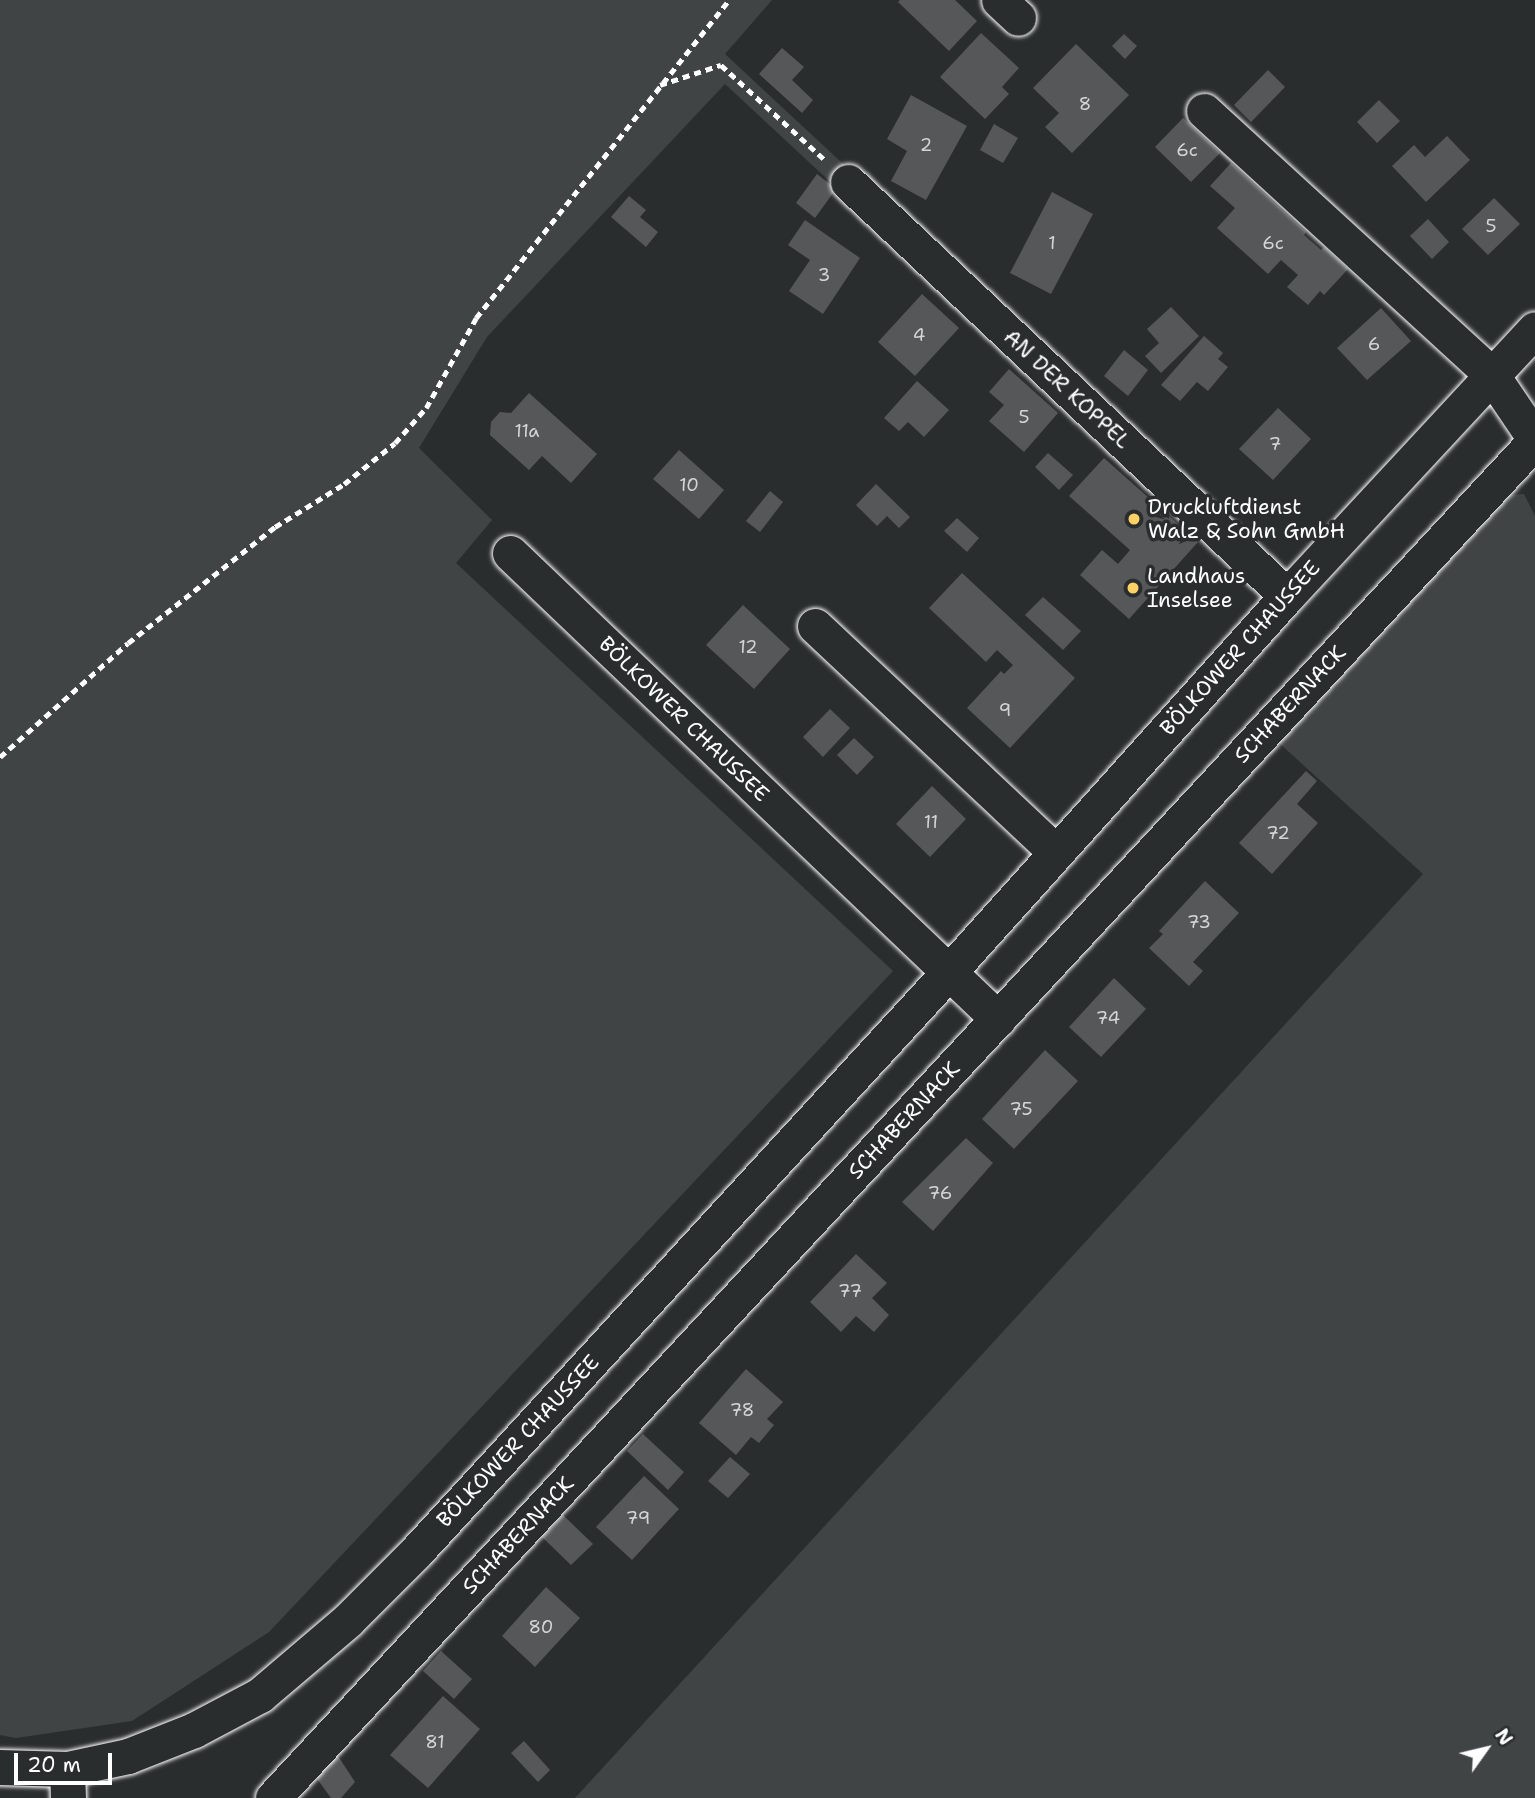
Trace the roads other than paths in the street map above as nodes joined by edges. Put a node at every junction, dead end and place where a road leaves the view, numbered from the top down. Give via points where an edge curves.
1 (1205, 111) dead end
2 (848, 182) road end
3 (1535, 329) edge
4 (1491, 374) junction
5 (1535, 440) edge
6 (510, 553) dead end
7 (1287, 596) junction
8 (815, 626) dead end
9 (1056, 852) junction
10 (949, 972) junction
11 (998, 1019) junction
12 (0, 1767) edge
13 (67, 1784) edge
14 (273, 1798) edge

1 - 4 street, SCHABERNACK
2 - 7 street, AN DER KOPPEL
3 - 4 street, BÖLKOWER CHAUSSEE
4 - 5 street, SCHABERNACK
4 - 7 street, BÖLKOWER CHAUSSEE
5 - 11 street, SCHABERNACK
6 - 10 street, BÖLKOWER CHAUSSEE
7 - 9 street, BÖLKOWER CHAUSSEE
8 - 9 street
9 - 10 street, BÖLKOWER CHAUSSEE
10 - 11 street, BÖLKOWER CHAUSSEE
10 - 13 street, BÖLKOWER CHAUSSEE via 416,1552 348,1620 260,1695 194,1730
11 - 14 street, SCHABERNACK
12 - 13 street, BÖLKOWER CHAUSSEE

